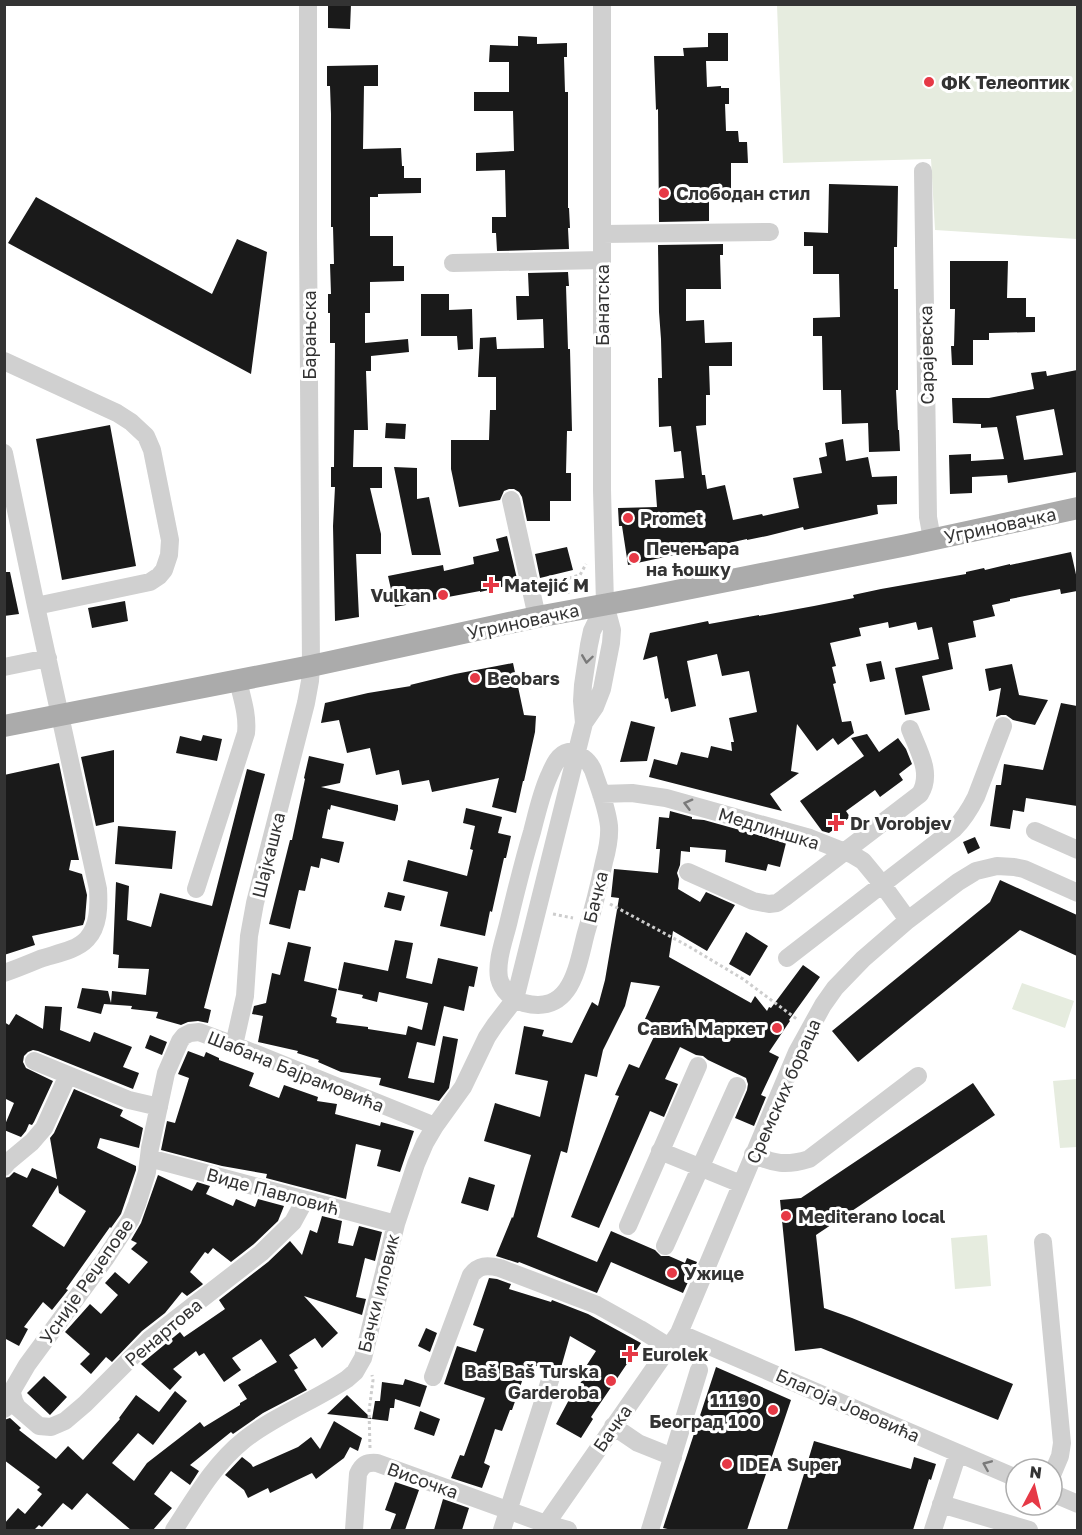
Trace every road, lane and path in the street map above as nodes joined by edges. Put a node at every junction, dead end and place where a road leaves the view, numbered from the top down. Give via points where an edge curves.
1 (309, 4) edge
2 (602, 4) edge
3 (923, 171) dead end
4 (770, 232) dead end
5 (602, 234) junction
6 (602, 260) junction
7 (453, 263) dead end
8 (4, 362) edge
9 (4, 453) edge
10 (511, 500) dead end
11 (1077, 508) edge
12 (932, 539) junction
13 (605, 604) junction
14 (36, 606) junction
15 (537, 617) junction
16 (48, 658) junction
17 (311, 666) junction
18 (4, 667) edge
19 (238, 681) junction
20 (60, 716) junction
21 (4, 726) edge
22 (1003, 726) dead end
23 (910, 729) dead end
24 (576, 753) junction
25 (601, 794) junction
26 (1035, 831) dead end
27 (1077, 850) edge
28 (845, 852) junction
29 (688, 872) dead end
30 (882, 884) junction
31 (196, 890) dead end
32 (1077, 893) edge
33 (596, 897) junction
34 (908, 920) junction
35 (787, 957) dead end
36 (4, 973) edge
37 (514, 999) junction
38 (809, 1028) junction
39 (234, 1045) junction
40 (34, 1061) dead end
41 (698, 1066) dead end
42 (68, 1075) junction
43 (918, 1076) dead end
44 (737, 1086) dead end
45 (159, 1107) junction
46 (435, 1126) junction
47 (660, 1151) junction
48 (753, 1154) junction
49 (149, 1158) junction
50 (4, 1167) edge
51 (700, 1168) junction
52 (741, 1184) junction
53 (305, 1200) junction
54 (396, 1224) junction
55 (628, 1226) dead end
56 (1043, 1242) dead end
57 (665, 1246) dead end
58 (674, 1340) junction
59 (365, 1350) junction
60 (699, 1370) dead end
61 (433, 1377) dead end
62 (551, 1377) dead end
63 (9, 1405) edge
64 (613, 1426) junction
65 (958, 1453) junction
66 (673, 1457) junction
67 (1060, 1457) edge
68 (370, 1462) junction
69 (1004, 1473) edge
70 (941, 1504) junction
71 (508, 1510) junction
72 (545, 1527) edge
73 (174, 1530) edge
74 (354, 1530) edge
75 (502, 1530) edge
76 (568, 1530) edge
77 (650, 1530) edge
78 (933, 1530) edge
79 (1029, 1530) edge

1 - 17 street, Барањска
2 - 5 street, Банатска
3 - 12 street, Сарајевска via 928,517
4 - 5 street
5 - 6 street, Банатска
6 - 7 street
6 - 13 street, Банатска
8 - 14 street via 117,413 146,436 170,540 164,570 150,582
9 - 14 street
10 - 15 street
11 - 12 main road, Угриновачка
12 - 13 main road, Угриновачка
13 - 15 main road, Угриновачка
13 - 24 street via 589,645 583,685 584,723
14 - 16 street
15 - 17 main road, Угриновачка
16 - 18 street
16 - 20 street
17 - 19 main road, Угриновачка
17 - 39 street, Шајкашка via 306,704 255,903 245,996
19 - 20 main road, Угриновачка
19 - 31 street via 246,733
20 - 21 main road, Угриновачка
20 - 36 street via 98,890 95,925 87,940 75,948
22 - 30 street via 966,815 954,829
23 - 28 street via 926,770 923,790
24 - 25 street, Бачка via 590,764
24 - 37 street
24 - 37 street via 563,753 549,776 518,884 499,970 501,984
28 -> 25 street, Медлиншка via 771,826 666,798
25 - 33 street, Бачка via 609,837
26 - 27 street
28 - 29 street via 777,903 753,901
28 - 30 street, Медлиншка via 863,861
30 - 34 street, Медлиншка
30 - 35 street
32 - 34 street, Сремских бораца via 1023,869 997,866 976,871
33 - 37 street, Бачка via 577,969 567,991 548,1004
33 - 38 path via 742,979
34 - 38 street, Сремских бораца via 835,988
37 - 46 street, Бачки иловик via 487,1037 463,1087
38 - 48 street, Сремских бораца
39 - 45 street, Шабана Бајрамовића via 199,1032 184,1036 168,1068
39 - 46 street, Шабана Бајрамовића
40 - 42 street
41 - 47 street
42 - 45 street via 129,1100
42 - 50 street via 44,1128
43 - 48 street via 808,1159 776,1163
44 - 51 street
45 - 49 street, Усније Реџепове
46 - 54 street, Бачки иловик via 416,1164
47 - 51 street
47 - 55 street
48 - 52 street, Сремских бораца
49 - 53 street, Виде Павловић
49 - 63 street, Усније Реџепове via 131,1219 27,1365
51 - 52 street
51 - 57 street
52 - 58 street, Сремских бораца
53 - 54 street, Виде Павловић
53 - 63 street, Ренартова via 293,1222 261,1252 150,1339 65,1421 51,1427 39,1426
54 - 59 street, Бачки иловик
56 - 67 street via 1062,1443
58 - 61 street via 640,1329 597,1305 500,1268 485,1266 471,1275
58 - 64 street, Бачка
58 - 65 street, Благоја Јововића
59 - 68 path via 373,1380
59 - 73 street, Бачки иловик via 347,1379 260,1429 235,1448 211,1474
60 - 66 street
62 - 71 street
64 - 66 street via 638,1443
64 - 72 street, Бачка
69 -> 65 street, Благоја Јововића
65 - 70 street
66 - 77 street
68 - 71 street, Височка
68 - 74 street, Височка via 358,1474
70 - 78 street
70 - 79 street
71 - 72 street, Височка
71 - 75 street
72 - 76 street

